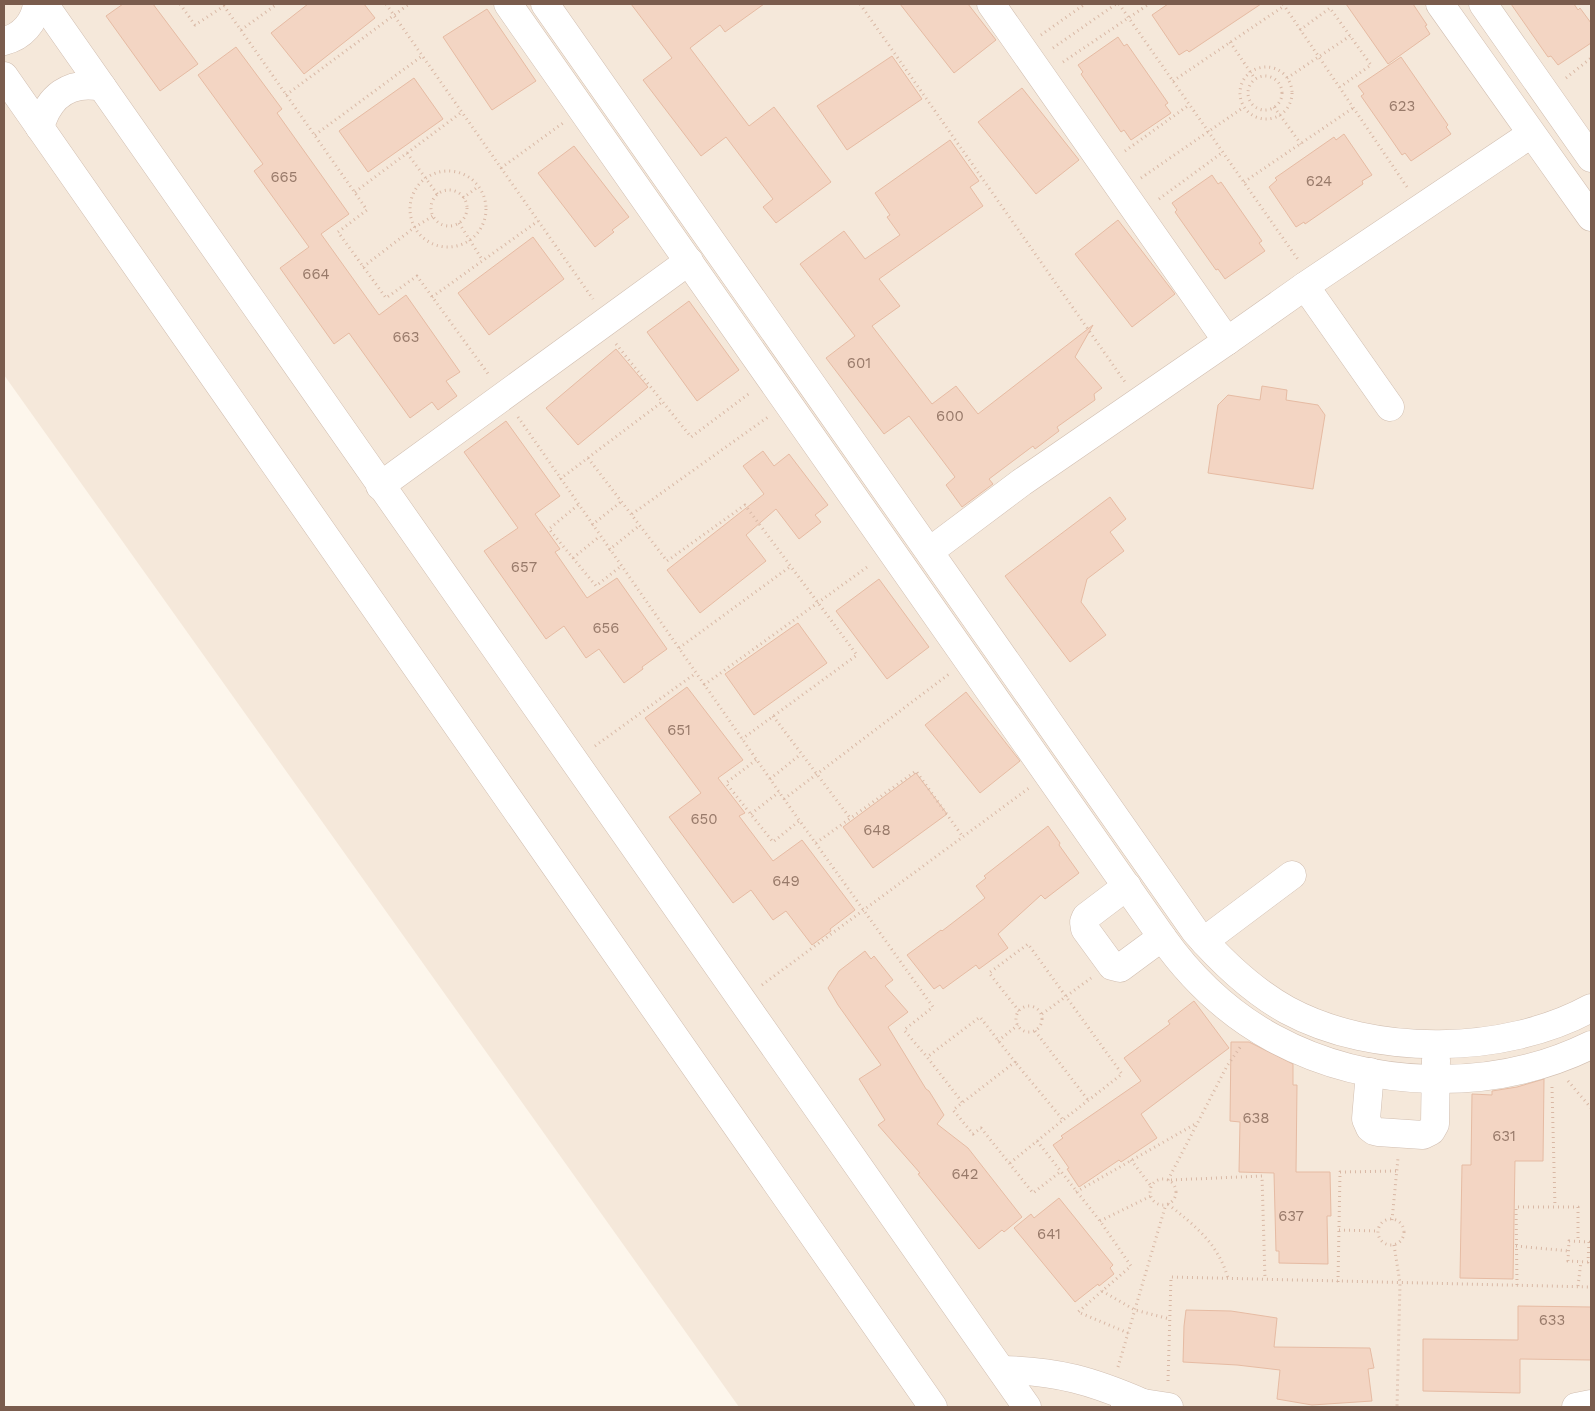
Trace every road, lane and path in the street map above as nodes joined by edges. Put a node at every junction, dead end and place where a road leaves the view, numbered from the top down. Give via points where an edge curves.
1 (38, 4) edge
2 (44, 4) edge
3 (180, 4) edge
4 (277, 4) edge
5 (386, 4) edge
6 (409, 4) edge
7 (508, 4) edge
8 (545, 4) edge
9 (860, 4) edge
10 (991, 4) edge
11 (1085, 4) edge
12 (1117, 4) edge
13 (1149, 4) edge
14 (1440, 4) edge
15 (1484, 4) edge
16 (1283, 5) edge
17 (394, 15) junction
18 (1128, 18) junction
19 (241, 30) junction
20 (1300, 30) junction
21 (1350, 36) junction
22 (4, 41) edge
23 (1230, 42) junction
24 (422, 56) junction
25 (1319, 57) junction
26 (1591, 58) edge
27 (1032, 63) junction
28 (1250, 72) junction
29 (4, 76) edge
30 (1287, 78) junction
31 (1255, 79) junction
32 (1173, 81) junction
33 (102, 86) junction
34 (1340, 87) junction
35 (1546, 94) junction
36 (286, 95) junction
37 (1190, 105) junction
38 (1274, 107) junction
39 (1244, 108) junction
40 (1354, 108) junction
41 (581, 109) junction
42 (462, 112) junction
43 (1280, 115) junction
44 (40, 128) junction
45 (1208, 132) junction
46 (1531, 134) junction
47 (314, 135) junction
48 (1301, 144) junction
49 (1223, 152) junction
50 (407, 153) junction
51 (1591, 158) edge
52 (1104, 166) junction
53 (501, 168) junction
54 (426, 178) junction
55 (1244, 182) junction
56 (479, 186) junction
57 (1122, 191) junction
58 (355, 192) junction
59 (438, 194) junction
60 (463, 198) junction
61 (1421, 208) junction
62 (1138, 215) junction
63 (433, 216) junction
64 (1591, 217) edge
65 (538, 222) junction
66 (459, 223) junction
67 (415, 227) junction
68 (470, 240) junction
69 (483, 261) junction
70 (688, 261) junction
71 (363, 267) junction
72 (1309, 283) junction
73 (432, 297) junction
74 (604, 323) junction
75 (1227, 341) junction
76 (770, 378) junction
77 (504, 396) junction
78 (662, 402) junction
79 (1139, 402) junction
80 (788, 403) junction
81 (1390, 407) dead end
82 (588, 458) junction
83 (560, 479) junction
84 (380, 486) junction
85 (622, 501) junction
86 (578, 505) junction
87 (632, 514) junction
88 (592, 525) junction
89 (640, 525) junction
90 (600, 536) junction
91 (609, 550) junction
92 (891, 550) junction
93 (930, 551) junction
94 (573, 558) junction
95 (621, 566) junction
96 (791, 566) junction
97 (818, 602) junction
98 (679, 648) junction
99 (968, 660) junction
100 (696, 674) junction
101 (704, 685) junction
102 (773, 716) junction
103 (742, 739) junction
104 (801, 754) junction
105 (756, 760) junction
106 (574, 761) junction
107 (816, 774) junction
108 (1048, 774) junction
109 (770, 779) junction
110 (779, 792) junction
111 (784, 799) junction
112 (751, 814) junction
113 (850, 818) junction
114 (800, 821) junction
115 (963, 837) junction
116 (816, 843) junction
117 (1292, 875) dead end
118 (1127, 886) junction
119 (864, 910) junction
120 (1162, 937) junction
121 (1204, 941) junction
122 (1110, 964) junction
123 (1066, 996) junction
124 (742, 1000) junction
125 (1591, 1008) edge
126 (1019, 1011) junction
127 (1042, 1014) junction
128 (1018, 1026) junction
129 (1258, 1028) junction
130 (1035, 1030) junction
131 (998, 1041) junction
132 (1436, 1043) junction
133 (1591, 1045) edge
134 (927, 1057) junction
135 (1015, 1062) junction
136 (1551, 1062) junction
137 (1370, 1072) junction
138 (1436, 1079) junction
139 (1088, 1100) junction
140 (962, 1102) junction
141 (1591, 1108) edge
142 (1063, 1120) junction
143 (1198, 1122) junction
144 (1400, 1133) junction
145 (1037, 1141) junction
146 (1131, 1160) junction
147 (1010, 1163) junction
148 (1397, 1171) junction
149 (1060, 1172) junction
150 (1170, 1180) junction
151 (1152, 1186) junction
152 (1076, 1192) junction
153 (1151, 1196) junction
154 (1167, 1204) junction
155 (1555, 1207) junction
156 (1392, 1220) junction
157 (1100, 1221) junction
158 (1339, 1230) junction
159 (1379, 1231) junction
160 (1578, 1242) junction
161 (1394, 1245) junction
162 (1516, 1246) junction
163 (1569, 1251) junction
164 (1581, 1261) junction
165 (1228, 1278) junction
166 (1265, 1279) junction
167 (1338, 1282) junction
168 (1400, 1283) junction
169 (1516, 1285) junction
170 (1578, 1286) junction
171 (1591, 1286) edge
172 (1102, 1291) junction
173 (1135, 1310) junction
174 (1170, 1319) junction
175 (1128, 1333) junction
176 (1002, 1370) junction
177 (1113, 1398) edge
178 (1591, 1404) edge
179 (1160, 1406) edge
180 (933, 1407) edge
181 (1027, 1407) edge
182 (1398, 1407) edge
183 (1576, 1407) edge

1 - 22 street via 28,26 20,34
2 - 33 street
3 - 19 path via 195,25 224,6
4 - 19 path
5 - 17 path
6 - 17 path
7 - 41 street
8 - 93 street
9 - 79 path
10 - 27 street
11 - 27 path
12 - 18 path
12 - 27 path
13 - 18 path
14 - 46 street
15 - 35 street
16 - 20 path
16 - 23 path
17 - 24 path
17 - 36 path
18 - 27 path
18 - 32 path
19 - 36 path
20 - 21 path via 1330,8
20 - 25 path
21 - 25 path
21 - 34 path via 1371,65
23 - 28 path
23 - 32 path
24 - 42 path
24 - 47 path
25 - 30 path
25 - 34 path
26 - 35 path
27 - 52 street
28 - 30 path via 1266,66 1282,72
28 - 31 path
28 - 39 path via 1244,77 1239,92
29 - 44 street
30 - 43 path via 1292,94
31 - 38 path via 1248,90 1251,102 1261,110
31 - 38 path via 1268,76 1279,84 1282,96
32 - 37 path
33 - 44 street via 79,85 58,96 49,105
33 - 84 street
34 - 40 path
35 - 51 street
36 - 47 path
37 - 45 path
37 - 52 path
38 - 43 path
39 - 43 path via 1249,114 1264,119
39 - 45 path
40 - 48 path
40 - 61 path
41 - 53 path
41 - 70 street
42 - 50 path
42 - 53 path
43 - 48 path
44 - 180 street
45 - 49 path
45 - 57 path
46 - 61 street
46 - 64 street
47 - 58 path
48 - 55 path
49 - 55 path
49 - 62 path
50 - 54 path
50 - 58 path
52 - 57 street
53 - 65 path
54 - 56 path via 436,172 448,171 460,173
54 - 59 path
54 - 67 path via 418,186 410,206
55 - 72 path
56 - 60 path
56 - 68 path via 486,209 479,231
57 - 62 street
58 - 71 path via 367,210 338,232
59 - 60 path via 451,191
59 - 63 path via 431,204
60 - 66 path via 466,211
61 - 72 street
62 - 75 street
63 - 66 path via 441,225
63 - 67 path
65 - 69 path
65 - 74 path
66 - 68 path
67 - 68 path via 422,236 440,246
67 - 71 path
68 - 69 path
69 - 73 path
70 - 74 street
70 - 76 street
71 - 73 path via 386,298 417,276
72 - 75 street
72 - 81 street
73 - 77 path
74 - 77 street
74 - 78 path
75 - 79 street
76 - 78 path via 691,437
76 - 80 street
77 - 83 path
77 - 84 street
78 - 82 path
79 - 93 street via 1022,482
80 - 87 path
80 - 92 street
82 - 83 path
82 - 85 path
83 - 86 path
84 - 106 street
85 - 87 path
85 - 88 path
86 - 88 path
86 - 94 path via 549,529
87 - 89 path
88 - 90 path
89 - 91 path
89 - 96 path via 667,561 745,505
90 - 91 path
90 - 94 path
91 - 95 path
92 - 97 path
92 - 99 street
93 - 121 street
94 - 95 path via 596,586
95 - 98 path
96 - 97 path
96 - 98 path
97 - 101 path
97 - 102 path via 857,654
98 - 100 path
99 - 107 path
99 - 108 street
100 - 101 path
100 - 106 path
101 - 103 path
102 - 103 path
102 - 104 path
103 - 105 path
104 - 107 path
104 - 109 path
105 - 109 path
105 - 112 path via 726,783
106 - 124 street
107 - 111 path
107 - 113 path
108 - 115 path
108 - 118 street
109 - 110 path
110 - 111 path
110 - 112 path
111 - 114 path
112 - 114 path via 773,842
113 - 115 path via 916,771
113 - 116 path
114 - 116 path
115 - 119 path
116 - 119 path
117 - 121 street
118 - 120 street
118 - 122 street via 1084,922 1085,929
119 - 124 path
119 - 134 path via 933,1007 904,1030
120 - 122 street via 1120,968
120 - 129 street via 1202,984
121 - 132 street via 1222,962 1253,988 1287,1010 1324,1027 1363,1038 1403,1044
122 - 123 path
123 - 126 path via 1028,944 989,973
123 - 127 path
123 - 139 path via 1122,1074
124 - 176 street
125 - 132 street via 1559,1023 1512,1036 1473,1043
126 - 127 path via 1033,1006
126 - 128 path
127 - 130 path via 1040,1026
128 - 130 path via 1028,1032
128 - 131 path
129 - 137 street via 1313,1056
129 - 143 path via 1227,1066
130 - 139 path
131 - 134 path via 980,1017
131 - 135 path
132 - 138 street
133 - 136 street
134 - 140 path
135 - 140 path
135 - 142 path
136 - 138 street via 1494,1075
136 - 141 path
136 - 155 path
137 - 138 street
137 - 144 street via 1368,1124 1374,1131
138 - 144 street via 1434,1128 1423,1135
139 - 142 path
140 - 147 path via 953,1110 973,1134 981,1128
142 - 145 path
143 - 146 path
143 - 150 path
144 - 148 path
145 - 147 path
145 - 149 path
146 - 151 path
146 - 152 path
147 - 149 path via 1033,1193
148 - 156 path
148 - 158 path via 1340,1172
149 - 152 path
150 - 151 path via 1158,1179
150 - 154 path via 1177,1190 1173,1201
150 - 166 path via 1262,1176
151 - 153 path
152 - 157 path
153 - 154 path via 1160,1204
153 - 157 path
154 - 165 path via 1210,1241
154 - 173 path
155 - 160 path via 1578,1207
155 - 162 path via 1516,1206
156 - 159 path via 1383,1222
156 - 161 path via 1398,1221 1404,1232 1403,1238
157 - 172 path via 1131,1266
158 - 159 path
158 - 167 path
159 - 161 path via 1383,1242
160 - 163 path via 1570,1241
160 - 164 path via 1589,1242 1588,1262
161 - 168 path
162 - 163 path
162 - 169 path
163 - 164 path via 1568,1261
164 - 170 path
165 - 166 path
165 - 174 path via 1171,1277
166 - 167 path
167 - 168 path
168 - 169 path
168 - 182 path
169 - 170 path
170 - 171 path
172 - 173 path
172 - 175 path via 1078,1312
173 - 174 path
173 - 175 path
174 - 179 path
175 - 177 path
176 - 177 street via 1060,1374
176 - 181 street
177 - 179 street
178 - 183 street

